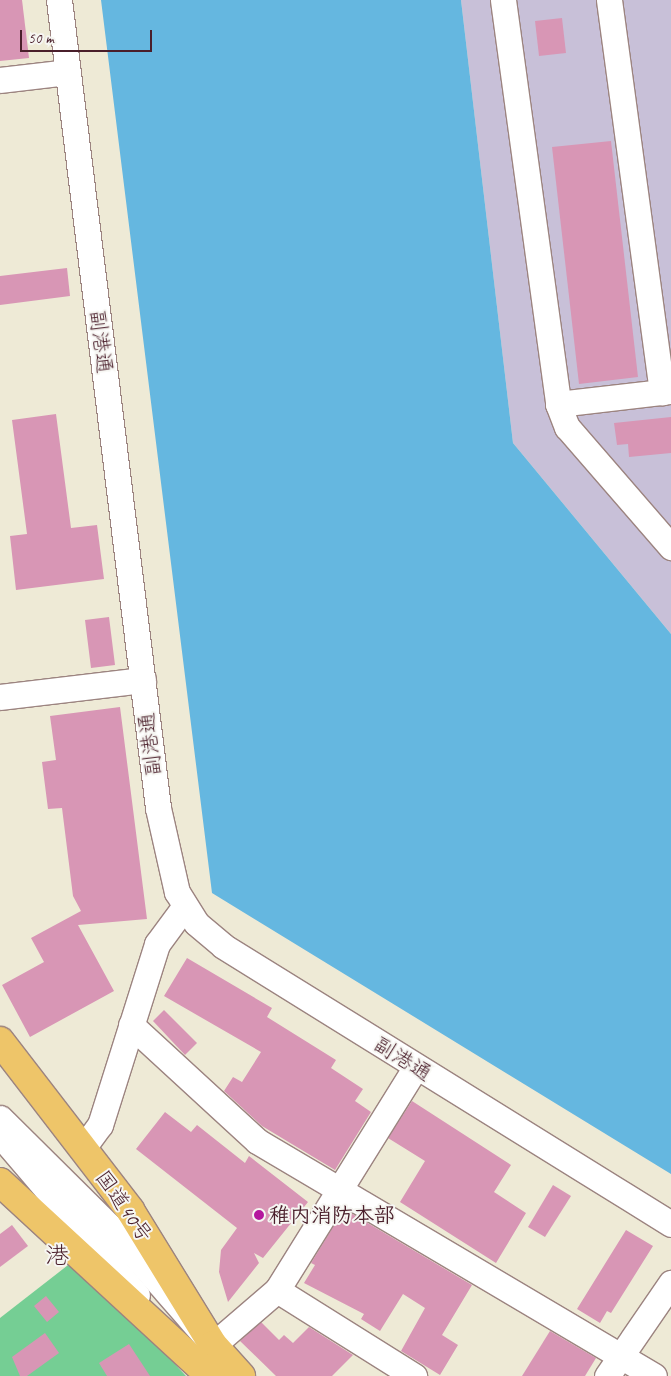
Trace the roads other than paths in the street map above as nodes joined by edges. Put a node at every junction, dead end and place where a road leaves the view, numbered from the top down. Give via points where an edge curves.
1 (59, 0) edge
2 (503, 0) edge
3 (609, 0) edge
4 (68, 72) junction
5 (0, 80) edge
6 (666, 392) edge
7 (558, 404) junction
8 (671, 547) edge
9 (143, 680) junction
10 (0, 697) edge
11 (186, 906) junction
12 (131, 1025) junction
13 (0, 1041) edge
14 (416, 1067) junction
15 (0, 1118) edge
16 (0, 1133) edge
17 (83, 1148) junction
18 (0, 1182) edge
19 (343, 1189) junction
20 (671, 1224) edge
21 (671, 1283) edge
22 (277, 1290) junction
23 (213, 1345) junction
24 (184, 1350) junction
25 (620, 1356) junction
26 (210, 1376) edge
27 (241, 1376) edge
28 (414, 1376) edge
29 (607, 1376) edge
30 (654, 1376) edge

1 - 4 street, 副港通
2 - 7 street
3 - 6 street
4 - 5 street
4 - 9 street, 副港通
6 - 7 street
7 - 8 street via 567,427
9 - 10 street
9 - 11 street, 副港通 via 163,842 177,892
11 - 12 street via 157,944
11 - 14 street, 副港通 via 208,935 223,946
12 - 17 street via 100,1125
12 - 19 street via 257,1141
13 - 17 highway, 国道40号
14 - 19 street
14 - 20 street, 副港通
15 - 23 street via 99,1215
16 - 24 street
17 - 23 highway, 国道40号 via 130,1210
18 - 24 highway
19 - 22 street
19 - 25 street
21 - 25 street
22 - 23 street
22 - 28 street
23 - 27 highway, 国道40号
24 - 26 highway
25 - 29 street
25 - 30 street

